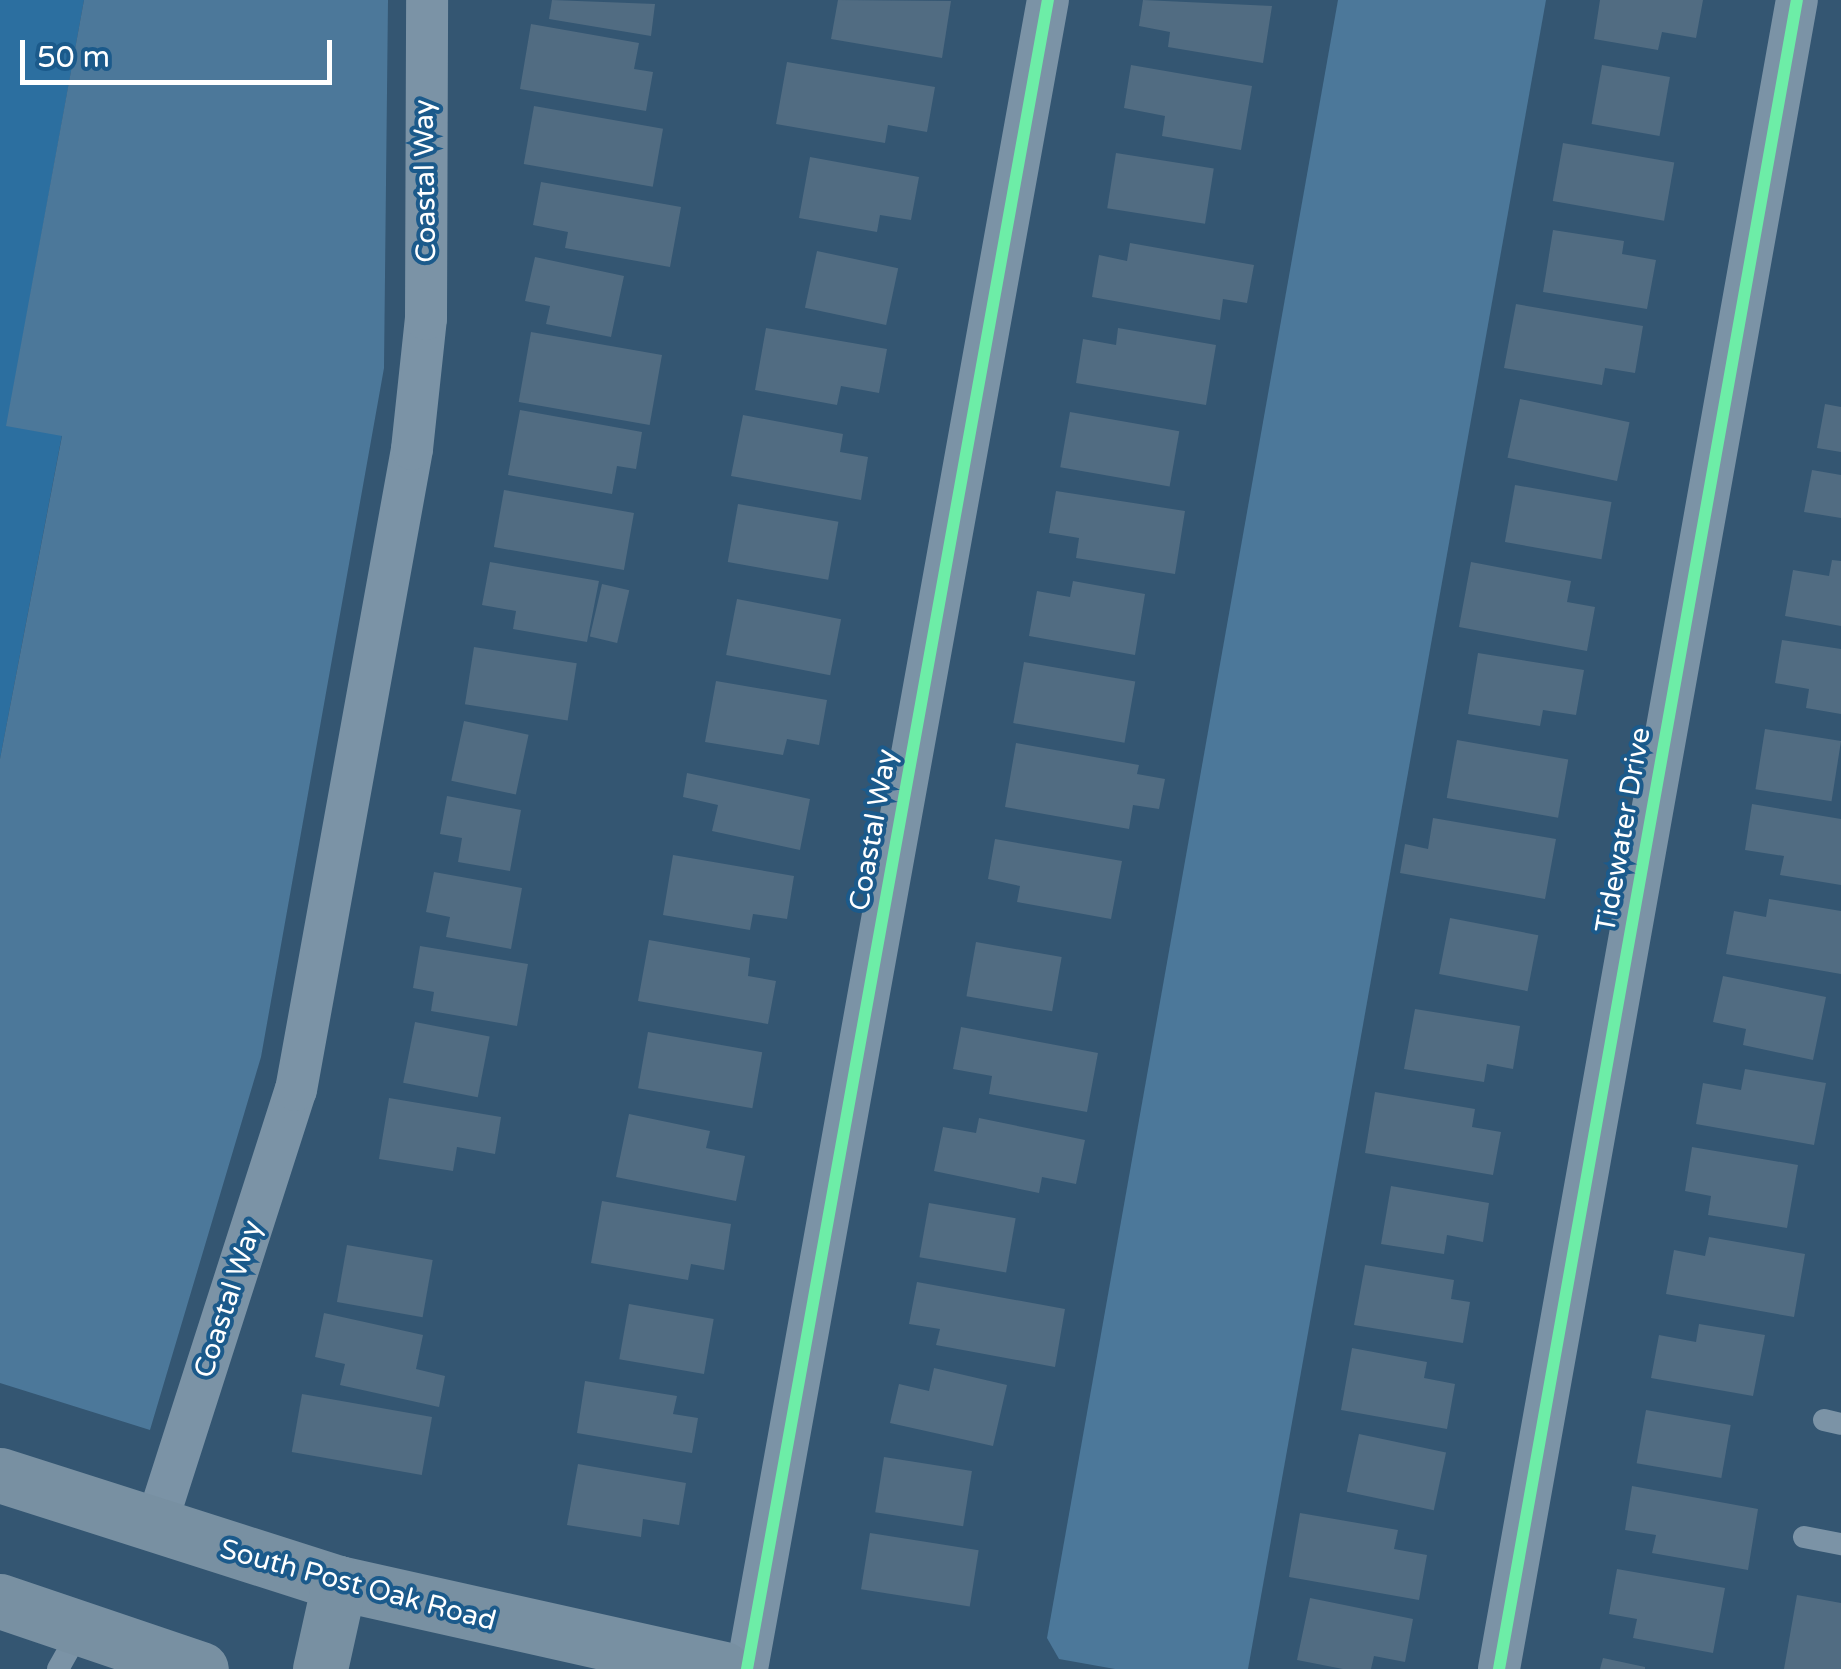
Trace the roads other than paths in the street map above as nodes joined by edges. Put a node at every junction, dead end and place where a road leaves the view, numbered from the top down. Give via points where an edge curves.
1 (428, 0) edge
2 (1048, 0) edge
3 (1797, 0) edge
4 (0, 1474) edge
5 (155, 1528) junction
6 (1804, 1537) dead end
7 (1841, 1544) edge
8 (339, 1583) junction
9 (0, 1601) edge
10 (69, 1649) edge
11 (201, 1669) edge
12 (320, 1669) edge
13 (724, 1669) edge
14 (747, 1669) edge
15 (1499, 1669) edge

1 - 5 street, Coastal Way via 426,319 412,449 296,1090
2 - 14 street, Coastal Way
3 - 15 street, Tidewater Drive
4 - 5 main road, South Post Oak Road
5 - 8 main road, South Post Oak Road
6 - 7 lane
8 - 12 main road
8 - 13 main road, South Post Oak Road
9 - 10 main road
10 - 11 main road

